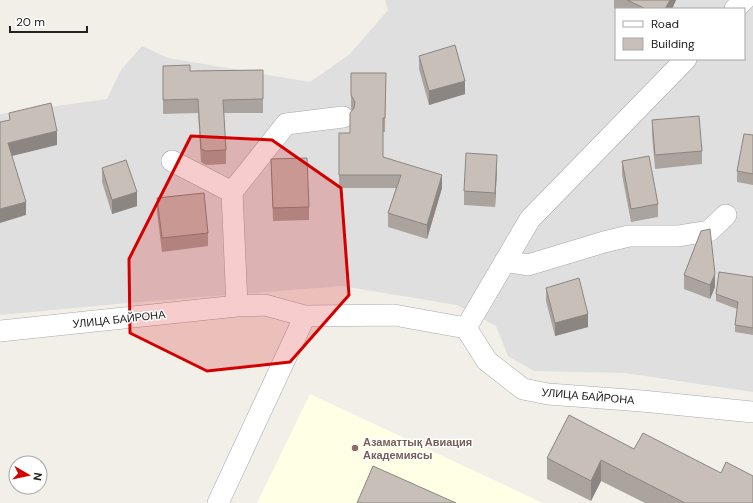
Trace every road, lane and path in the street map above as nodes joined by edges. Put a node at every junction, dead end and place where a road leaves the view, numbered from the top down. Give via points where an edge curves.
1 (744, 0) edge
2 (736, 8) edge
3 (685, 60) edge
4 (343, 117) dead end
5 (172, 161) dead end
6 (232, 192) junction
7 (726, 215) dead end
8 (505, 261) junction
9 (237, 306) junction
10 (305, 316) junction
11 (466, 328) junction
12 (0, 331) edge
13 (753, 412) edge
14 (218, 503) edge

1 - 2 street
3 - 8 street via 530,219
4 - 6 street via 286,124
5 - 6 street
6 - 9 street
7 - 8 street via 709,231 678,236 629,236 528,265
8 - 11 street
9 - 10 street, УЛИЦА БАЙРОНА via 265,305
9 - 12 street, УЛИЦА БАЙРОНА
10 - 11 street, УЛИЦА БАЙРОНА via 394,315
10 - 14 street
11 - 13 street, УЛИЦА БАЙРОНА via 486,361 523,389 548,394

